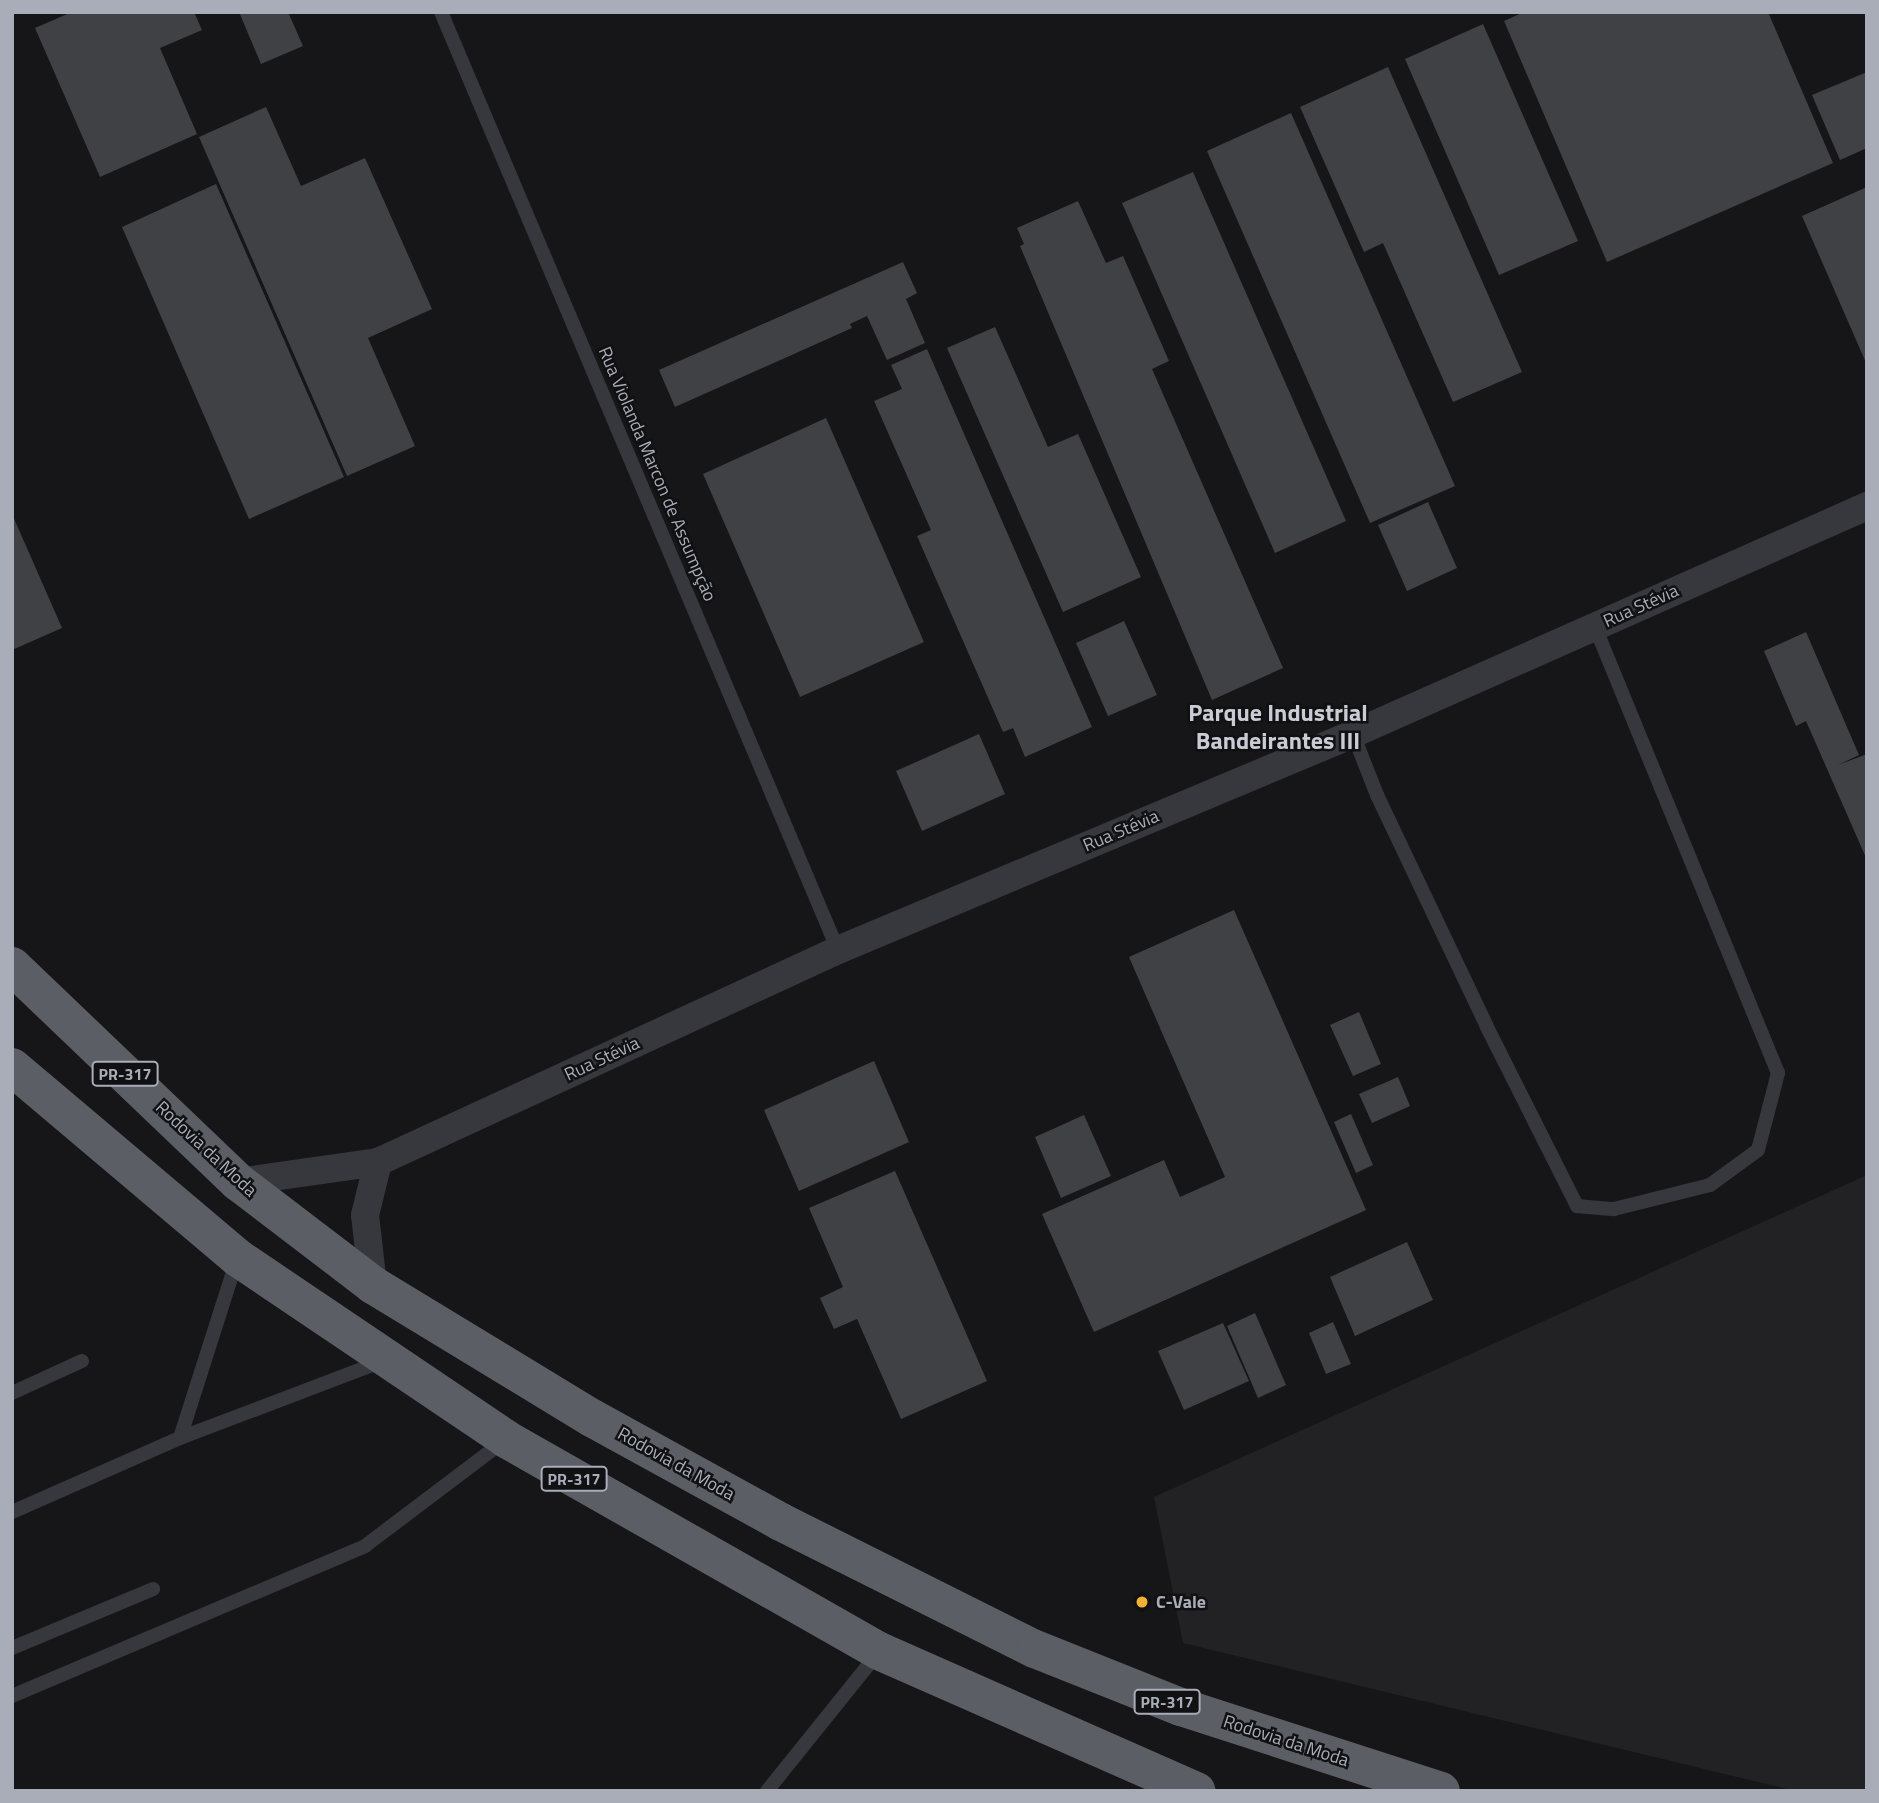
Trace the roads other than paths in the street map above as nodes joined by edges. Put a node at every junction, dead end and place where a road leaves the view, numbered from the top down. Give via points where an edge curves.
1 (441, 12) edge
2 (1867, 506) edge
3 (1595, 626) junction
4 (1353, 734) junction
5 (838, 950) junction
6 (12, 966) edge
7 (12, 1066) edge
8 (378, 1162) junction
9 (238, 1182) junction
10 (238, 1258) junction
11 (373, 1285) junction
12 (82, 1360) dead end
13 (386, 1360) junction
14 (12, 1393) edge
15 (180, 1438) junction
16 (506, 1439) junction
17 (12, 1512) edge
18 (153, 1589) dead end
19 (12, 1648) edge
20 (879, 1651) junction
21 (12, 1696) edge
22 (1187, 1789) edge
23 (767, 1791) edge
24 (1441, 1791) edge

1 - 5 lane, Rua Violanda Marcon de Assumpção
2 - 3 street, Rua Stévia
3 - 4 street, Rua Stévia
3 - 4 lane via 1778,1073 1758,1150 1710,1185 1614,1209 1577,1206 1480,1013
4 - 5 street, Rua Stévia
5 - 8 street, Rua Stévia
6 - 9 highway, Rodovia da Moda / PR-317
7 - 10 highway, PR-317
8 - 9 street, Rua Stévia
8 - 11 street via 365,1215
9 - 11 highway, Rodovia da Moda / PR-317
10 - 13 highway, PR-317
10 - 15 lane
11 - 24 highway, Rodovia da Moda / PR-317 via 592,1418 1035,1649 1181,1707
12 - 14 lane
13 - 15 lane
13 - 16 highway, PR-317
15 - 17 lane
16 - 20 highway, PR-317
16 - 21 lane via 365,1545
18 - 19 lane
20 - 22 highway, PR-317
20 - 23 lane

